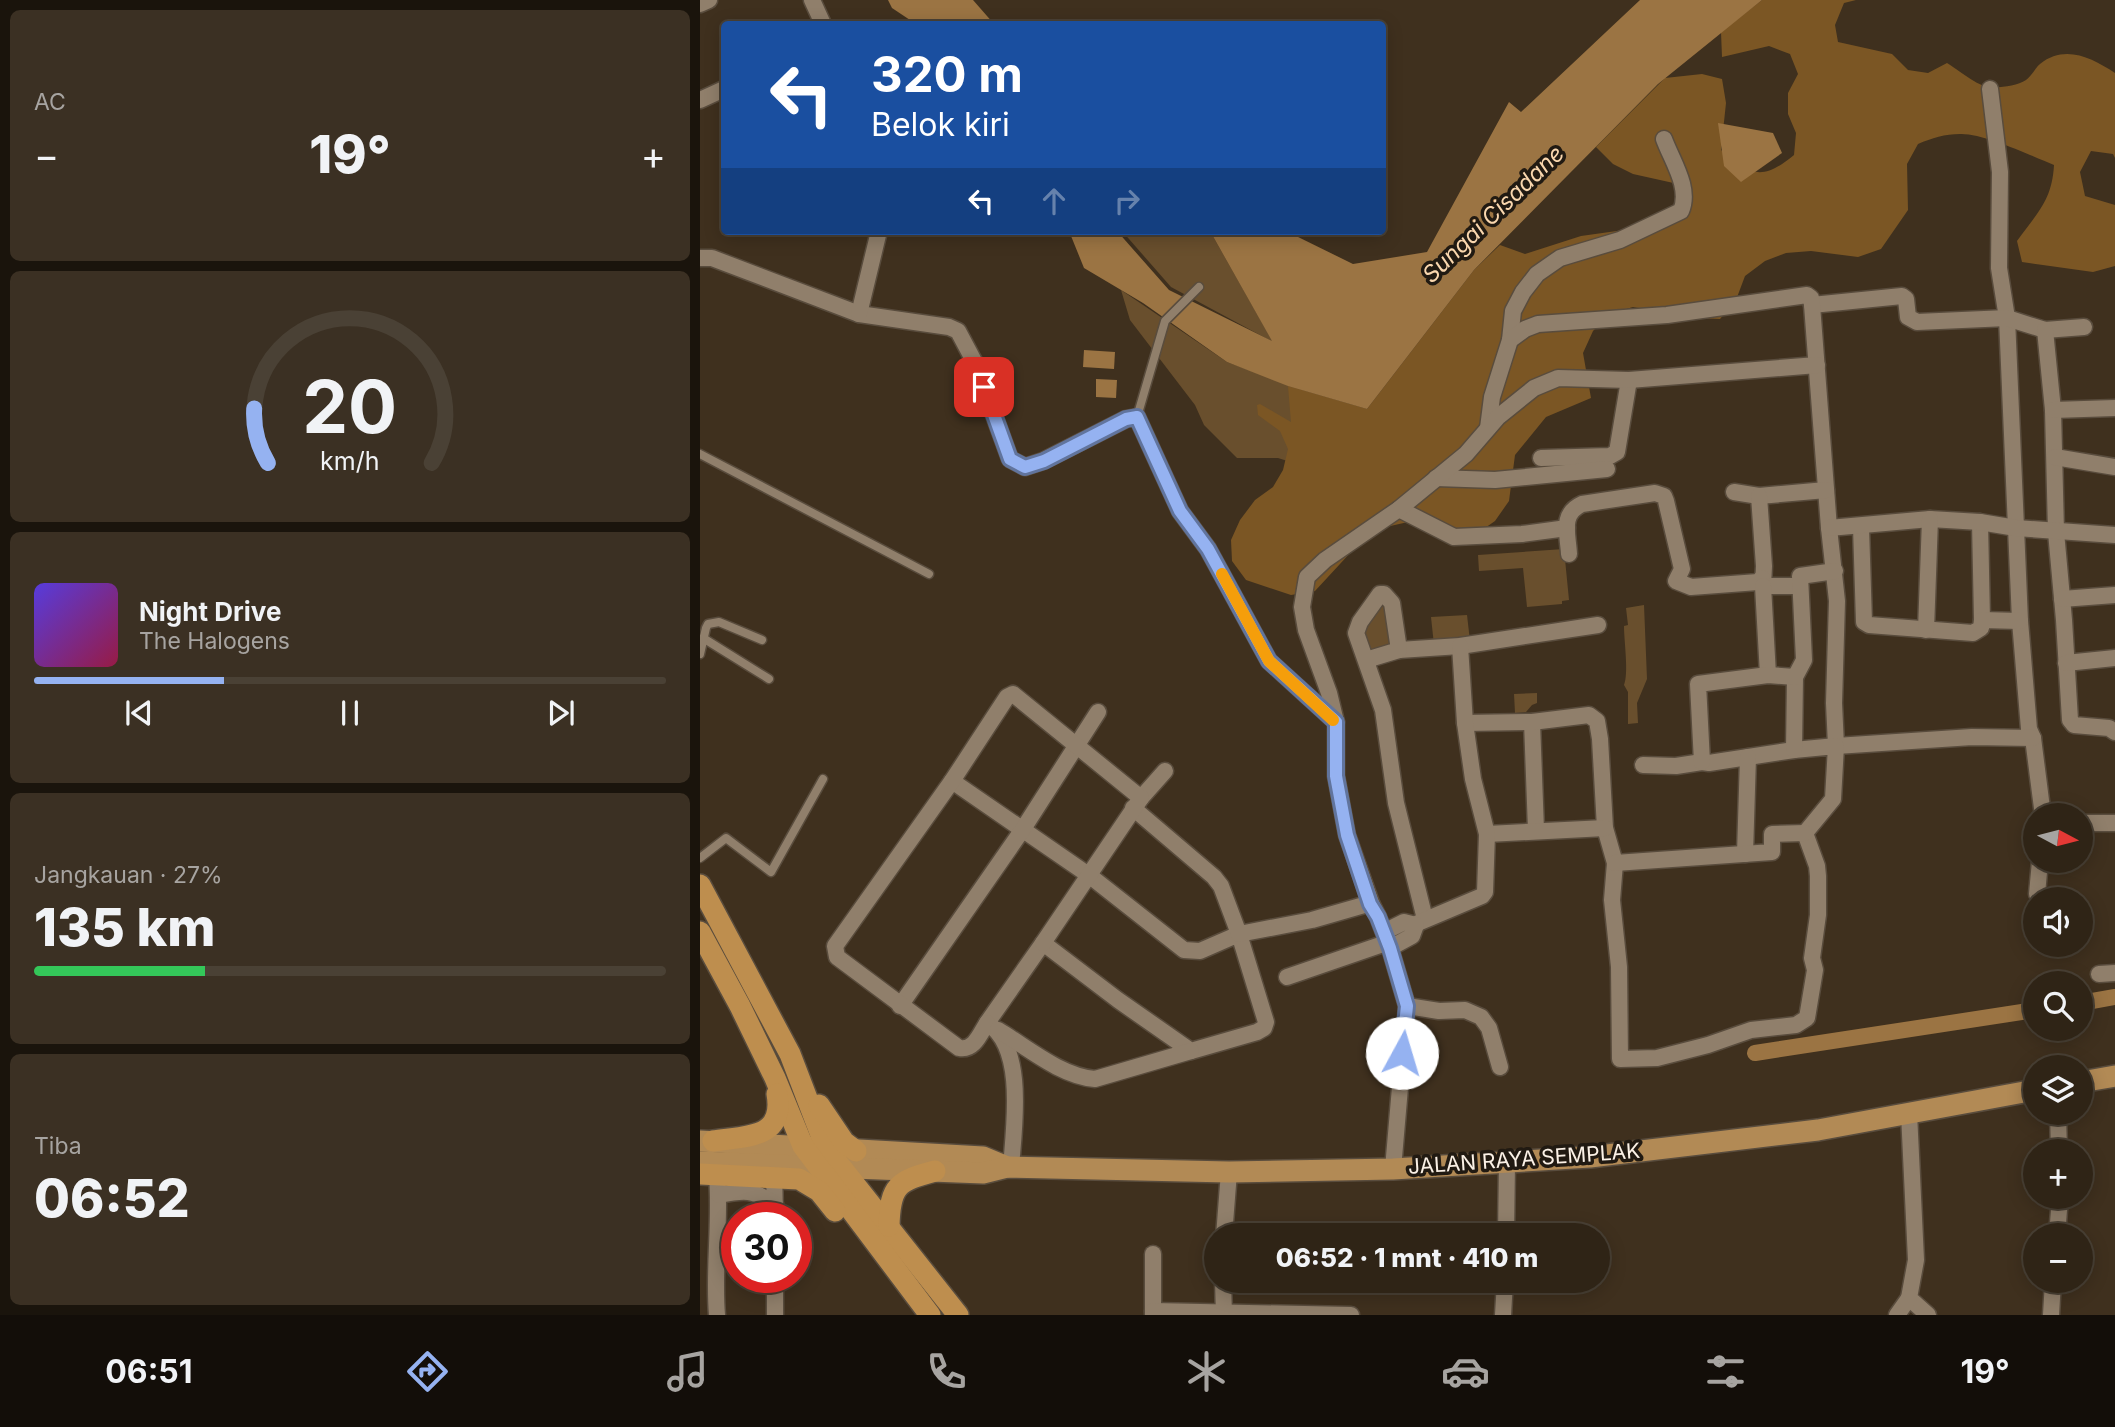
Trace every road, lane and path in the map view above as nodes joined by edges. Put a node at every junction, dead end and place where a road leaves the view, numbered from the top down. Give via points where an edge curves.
1 (709, 0) edge
2 (812, 0) edge
3 (700, 4) edge
4 (822, 21) edge
5 (1990, 89) dead end
6 (1664, 139) dead end
7 (878, 235) edge
8 (700, 258) edge
9 (1199, 286) dead end
10 (1812, 305) junction
11 (859, 314) junction
12 (2007, 318) junction
13 (2084, 327) dead end
14 (2045, 330) junction
15 (1510, 340) junction
16 (1817, 365) junction
17 (1629, 380) junction
18 (2115, 408) edge
19 (2053, 410) junction
20 (1137, 417) junction
21 (1488, 428) junction
22 (700, 454) edge
23 (2055, 457) junction
24 (1541, 458) dead end
25 (2115, 467) edge
26 (1607, 469) dead end
27 (1436, 478) junction
28 (1826, 490) junction
29 (1734, 492) dead end
30 (1759, 496) junction
31 (1399, 509) junction
32 (1930, 519) junction
33 (1980, 522) junction
34 (1861, 527) junction
35 (1567, 528) junction
36 (1829, 528) junction
37 (2016, 528) junction
38 (2056, 531) junction
39 (2115, 536) edge
40 (1569, 554) dead end
41 (1835, 571) junction
42 (929, 574) dead end
43 (1763, 582) junction
44 (1800, 586) junction
45 (2115, 595) edge
46 (1864, 599) junction
47 (2062, 599) junction
48 (1837, 601) junction
49 (1982, 620) junction
50 (2020, 621) junction
51 (1598, 625) dead end
52 (1927, 630) junction
53 (703, 638) junction
54 (762, 640) dead end
55 (1460, 646) junction
56 (1399, 650) junction
57 (700, 654) edge
58 (2115, 658) edge
59 (1366, 660) junction
60 (2066, 663) junction
61 (1768, 675) junction
62 (1795, 677) junction
63 (769, 679) dead end
64 (1098, 712) dead end
65 (1336, 722) junction
66 (1532, 722) junction
67 (1465, 723) junction
68 (2115, 732) edge
69 (2033, 738) junction
70 (1075, 745) junction
71 (1836, 746) junction
72 (1794, 750) junction
73 (1748, 757) junction
74 (1702, 762) junction
75 (1643, 765) dead end
76 (1165, 771) dead end
77 (823, 779) dead end
78 (952, 781) junction
79 (1137, 803) junction
80 (2041, 803) edge
81 (2093, 822) edge
82 (2115, 823) edge
83 (1605, 828) junction
84 (1023, 829) junction
85 (1536, 830) junction
86 (1487, 834) junction
87 (1805, 834) junction
88 (1745, 854) junction
89 (700, 858) edge
90 (1615, 863) junction
91 (1090, 876) junction
92 (700, 884) edge
93 (1370, 904) junction
94 (1420, 922) junction
95 (700, 932) edge
96 (1239, 934) junction
97 (1387, 941) junction
98 (1043, 943) junction
99 (1287, 977) dead end
100 (900, 1006) junction
101 (1407, 1006) junction
102 (993, 1026) junction
103 (1191, 1051) junction
104 (790, 1054) junction
105 (1500, 1068) dead end
106 (2115, 1076) edge
107 (775, 1078) junction
108 (2093, 1080) edge
109 (2023, 1092) edge
110 (1909, 1113) junction
111 (706, 1141) edge
112 (803, 1146) junction
113 (856, 1151) junction
114 (822, 1157) junction
115 (1507, 1162) junction
116 (841, 1167) junction
117 (1009, 1167) junction
118 (1393, 1169) junction
119 (774, 1171) junction
120 (935, 1171) junction
121 (1230, 1172) junction
122 (709, 1177) edge
123 (767, 1202) edge
124 (775, 1202) edge
125 (1225, 1223) edge
126 (1506, 1223) edge
127 (889, 1226) junction
128 (1153, 1254) dead end
129 (775, 1293) edge
130 (1223, 1293) edge
131 (1504, 1293) edge
132 (2052, 1293) edge
133 (915, 1297) junction
134 (1909, 1298) junction
135 (1153, 1313) edge
136 (1224, 1314) edge
137 (718, 1315) edge
138 (775, 1315) edge
139 (930, 1315) edge
140 (958, 1315) edge
141 (1351, 1315) edge
142 (1503, 1315) edge
143 (1897, 1315) edge
144 (1928, 1315) edge
145 (2051, 1315) edge

1 - 3 street
2 - 4 street
5 - 12 street via 2000,172 1999,268
6 - 15 street via 1684,190 1681,211 1620,240 1560,258 1537,274 1513,312
7 - 11 street
8 - 11 street via 712,258
9 - 20 lane via 1165,321
10 - 12 street via 1902,296 1908,317 1917,322
10 - 15 street via 1811,298 1801,294 1667,315 1538,324
10 - 16 street
11 - 20 street via 958,331 975,363 1010,459 1025,467
12 - 14 street
12 - 37 street
13 - 14 street
14 - 19 street
15 - 21 street via 1492,397
16 - 17 street
16 - 28 street
17 - 21 street via 1558,378 1534,388
17 - 24 street via 1617,452
18 - 19 street
19 - 23 street
20 - 65 street via 1180,511 1208,549 1269,661
21 - 27 street
22 - 42 lane
23 - 25 street
23 - 38 street
26 - 27 street via 1495,481
27 - 31 street
28 - 30 street
28 - 36 street
29 - 30 street
30 - 43 street
31 - 35 street via 1454,537
31 - 65 street via 1325,561 1307,577 1303,589 1306,630
32 - 33 street
32 - 34 street
32 - 52 street
33 - 37 street
33 - 49 street
34 - 36 street
34 - 46 street
35 - 40 street
35 - 43 street via 1572,508 1582,504 1655,493 1666,501 1682,569 1676,581 1691,587
36 - 41 street
37 - 38 street
37 - 50 street
38 - 39 street
38 - 47 street
41 - 44 street via 1800,576
41 - 48 street
43 - 44 street
43 - 61 street
44 - 62 street via 1804,660
45 - 47 street
46 - 48 street
46 - 52 street via 1868,625
47 - 60 street
48 - 71 street
49 - 50 street
49 - 52 street via 1981,628 1973,632
50 - 69 street
51 - 55 street
53 - 54 lane via 708,624 719,622
53 - 57 lane
53 - 63 lane
55 - 56 street
55 - 67 street
56 - 59 street
56 - 59 street via 1392,603 1380,594 1357,628
58 - 60 street
59 - 94 street via 1383,710
60 - 68 street via 2071,723
61 - 62 street
61 - 74 street via 1698,684
62 - 72 street
64 - 70 street
65 - 93 street via 1335,768 1342,813
66 - 67 street
66 - 83 street via 1588,715 1597,721
66 - 85 street
67 - 86 street
69 - 71 street
69 - 80 street
70 - 78 street via 1013,694
70 - 79 street
70 - 84 street
71 - 72 street
71 - 87 street via 1833,799
72 - 73 street
73 - 74 street
73 - 88 street
74 - 75 street
76 - 79 street
77 - 89 lane via 771,872 726,838
78 - 84 street
78 - 100 street via 835,946 837,957
79 - 91 street
79 - 96 street via 1214,877
81 - 82 street
83 - 85 street
83 - 90 street
84 - 91 street
84 - 100 street
85 - 86 street
86 - 94 street via 1482,897
87 - 88 street via 1772,834 1772,852
87 - 90 street via 1818,876 1815,970 1807,1018 1796,1025 1751,1030 1657,1058 1620,1059 1619,967 1612,900
88 - 90 street
91 - 96 street via 1184,950 1200,951
91 - 98 street
92 - 104 highway
93 - 96 street
93 - 97 street
94 - 97 street via 1404,922
95 - 107 highway
96 - 103 street via 1264,1028
97 - 99 street
97 - 101 street
98 - 102 street
98 - 103 street
100 - 102 street via 966,1050
101 - 105 street via 1465,1010 1481,1017 1489,1028
101 - 118 street
102 - 103 street via 1059,1067 1088,1079
102 - 117 street via 1009,1054 1015,1098
104 - 113 highway via 828,1119
104 - 114 highway
106 - 108 main road
107 - 111 highway via 779,1105 773,1125 762,1133
107 - 112 highway
109 - 110 main road, JALAN RAYA SEMPLAK
110 - 115 main road, JALAN RAYA SEMPLAK via 1818,1130 1590,1157
110 - 134 street via 1916,1260
111 - 112 main road
112 - 114 highway
113 - 114 main road, JALAN RAYA SEMPLAK
113 - 117 main road, JALAN RAYA SEMPLAK via 983,1157
114 - 116 highway
114 - 119 main road, JALAN RAYA SEMPLAK
114 - 133 highway
115 - 118 main road, JALAN RAYA SEMPLAK
115 - 126 street
116 - 120 main road, JALAN RAYA SEMPLAK
116 - 127 highway
117 - 120 main road, JALAN RAYA SEMPLAK via 983,1173
117 - 121 main road, JALAN RAYA SEMPLAK
118 - 121 main road, JALAN RAYA SEMPLAK
119 - 122 highway
119 - 124 street
119 - 133 highway via 819,1191 883,1269
120 - 127 highway via 899,1183 892,1195
121 - 125 street
122 - 123 street via 760,1194
122 - 137 street
127 - 140 highway
128 - 135 street
129 - 138 street
130 - 136 street
131 - 142 street
132 - 145 street
133 - 139 highway
134 - 143 street
134 - 144 street
135 - 136 street
136 - 141 street

